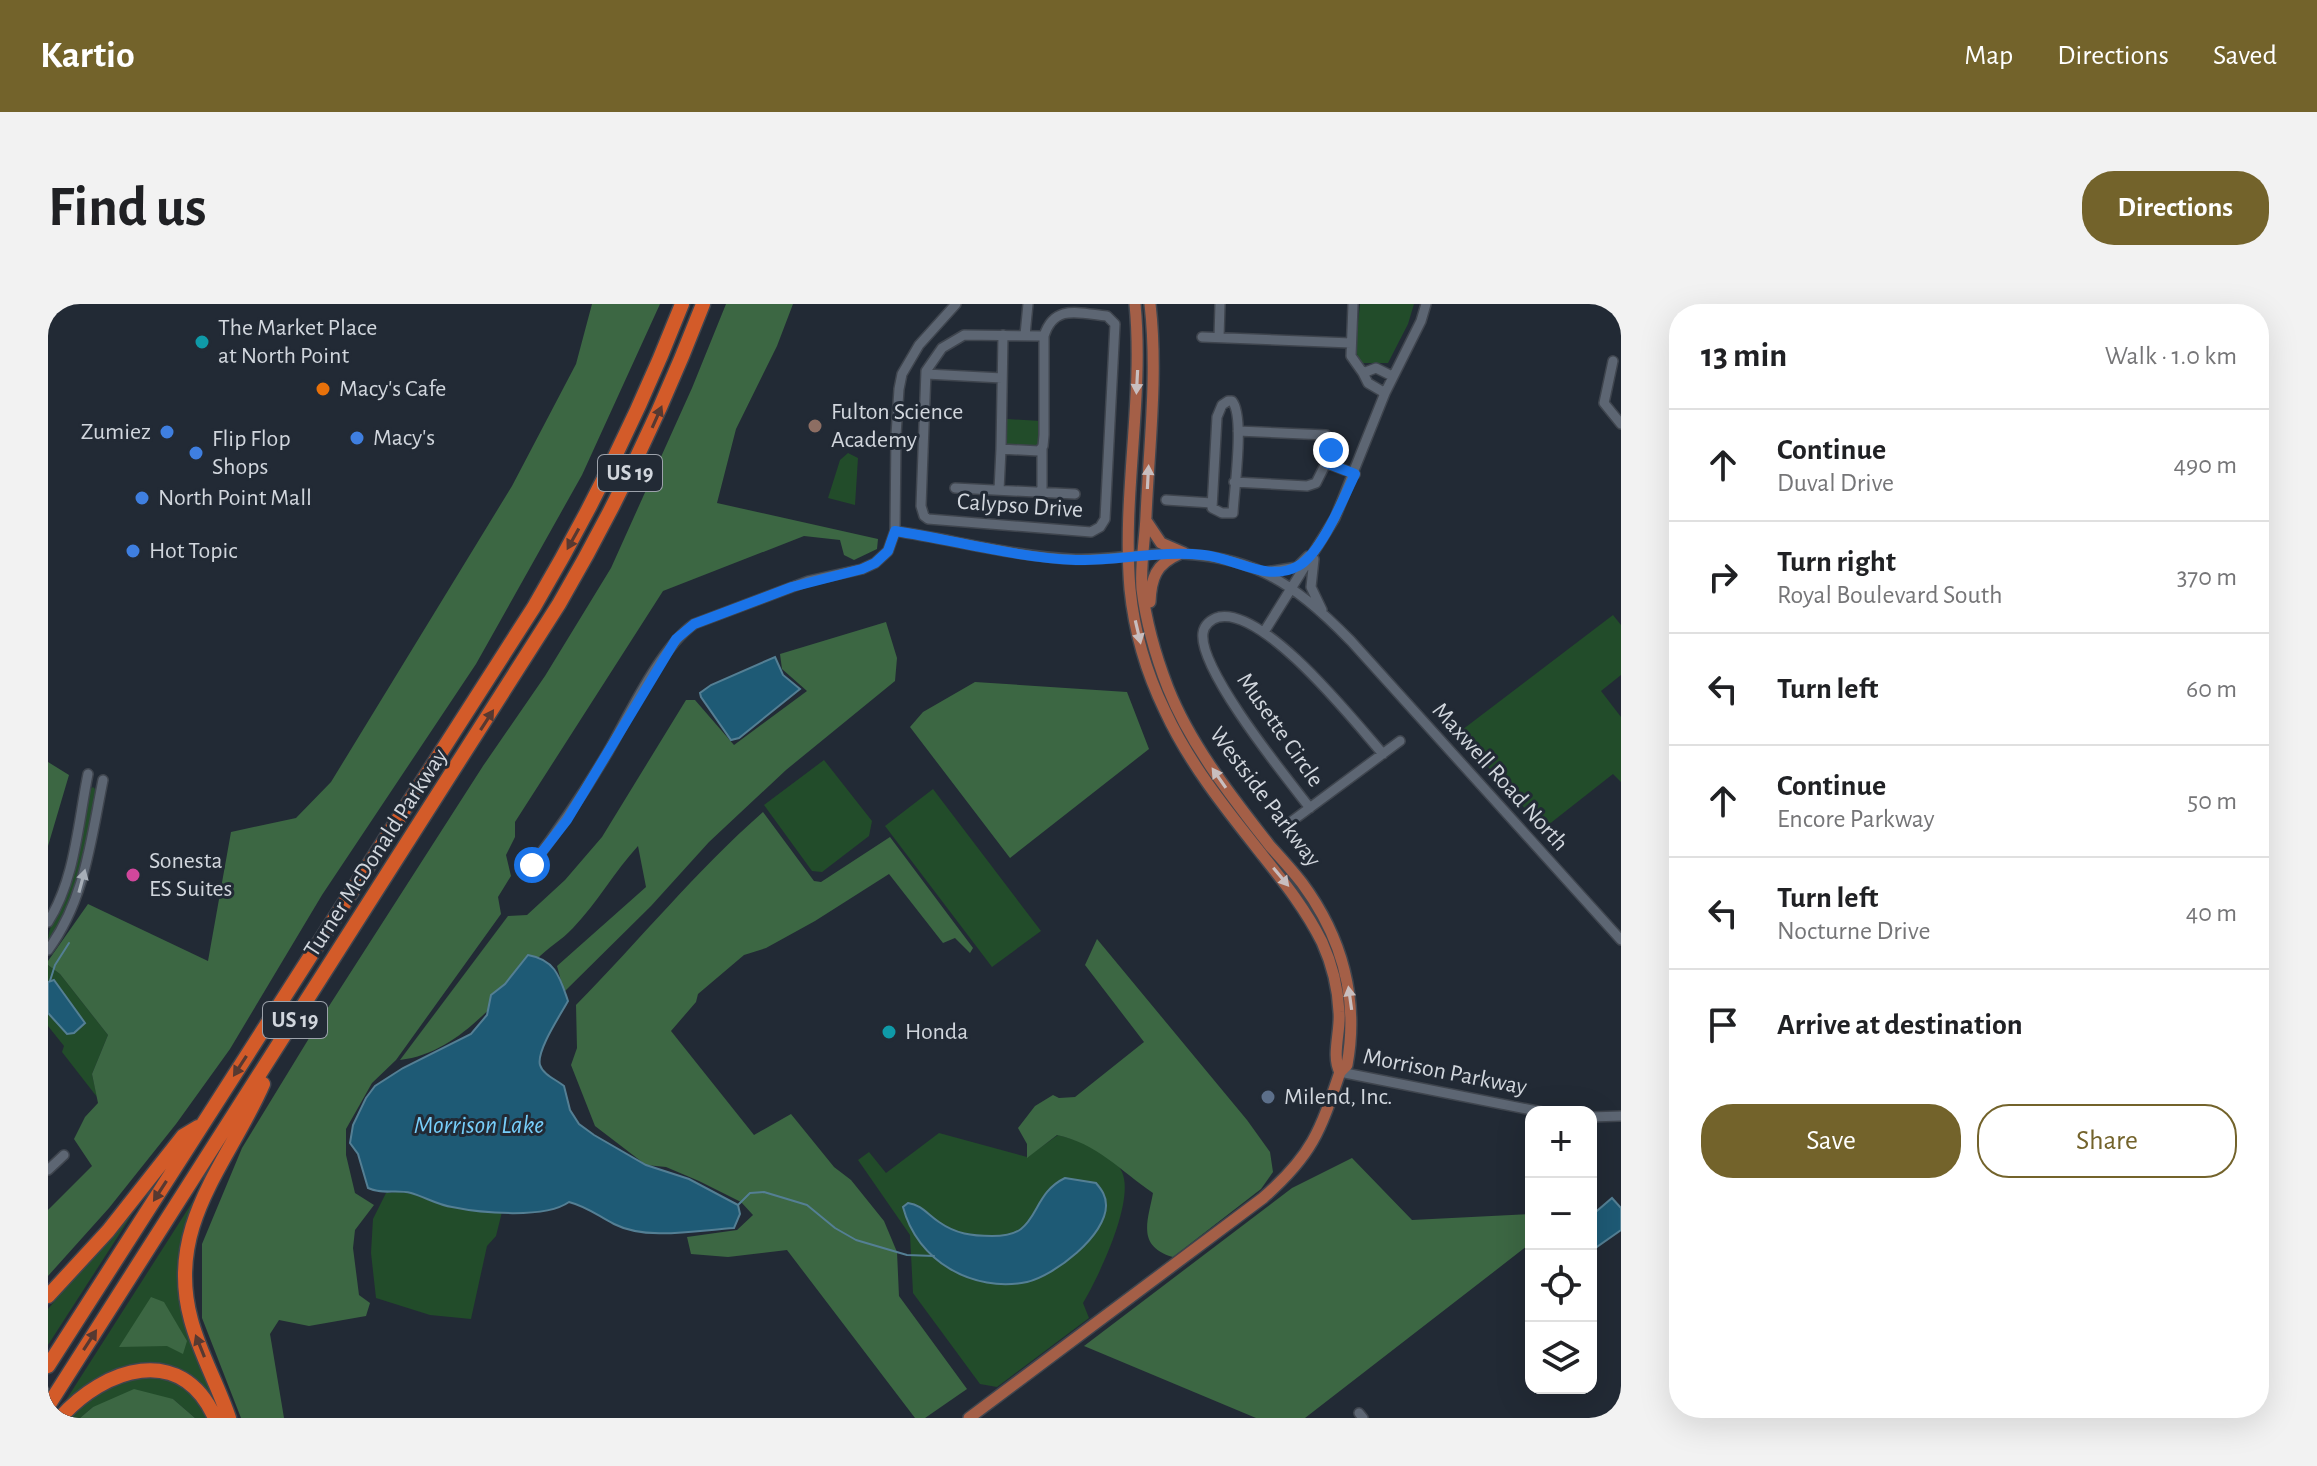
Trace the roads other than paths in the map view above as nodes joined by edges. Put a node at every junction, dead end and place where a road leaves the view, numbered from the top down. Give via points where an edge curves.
1 (682, 304) edge
2 (703, 304) edge
3 (956, 304) edge
4 (1028, 304) edge
5 (1135, 304) edge
6 (1150, 304) edge
7 (1220, 304) edge
8 (1353, 304) edge
9 (1426, 304) edge
10 (1003, 335) junction
11 (1025, 335) junction
12 (1044, 336) junction
13 (1202, 337) dead end
14 (1219, 337) junction
15 (1351, 343) junction
16 (1613, 361) dead end
17 (1363, 373) junction
18 (926, 374) junction
19 (1392, 376) junction
20 (1002, 378) junction
21 (1385, 393) junction
22 (1621, 424) edge
23 (1238, 431) junction
24 (1001, 449) junction
25 (1042, 449) junction
26 (1326, 463) junction
27 (1355, 474) junction
28 (1234, 482) junction
29 (955, 488) dead end
30 (999, 490) junction
31 (1042, 492) junction
32 (1075, 494) dead end
33 (1166, 500) dead end
34 (1212, 503) junction
35 (1146, 517) junction
36 (1332, 524) junction
37 (895, 531) junction
38 (1315, 553) junction
39 (1144, 554) junction
40 (1182, 554) junction
41 (1129, 555) junction
42 (1263, 572) junction
43 (1292, 587) junction
44 (1323, 613) junction
45 (1149, 627) junction
46 (1264, 632) junction
47 (1400, 741) dead end
48 (1383, 754) junction
49 (88, 774) dead end
50 (103, 780) dead end
51 (1310, 808) junction
52 (1292, 821) dead end
53 (532, 865) dead end
54 (48, 922) edge
55 (1621, 940) edge
56 (48, 950) edge
57 (283, 1040) junction
58 (1340, 1072) junction
59 (1525, 1109) edge
60 (1621, 1116) edge
61 (1597, 1117) edge
62 (202, 1125) junction
63 (64, 1155) dead end
64 (48, 1170) edge
65 (48, 1296) edge
66 (48, 1366) edge
67 (48, 1406) edge
68 (60, 1418) edge
69 (215, 1418) edge
70 (229, 1418) edge
71 (969, 1418) edge

1 -> 62 highway, Turner McDonald Parkway / US 19 via 626,436 554,574
57 -> 2 highway, Turner McDonald Parkway / US 19 via 571,585 644,445
3 - 37 street via 919,345 902,374
4 - 11 street
5 -> 41 main road, Westside Parkway via 1139,356
35 -> 6 main road, Westside Parkway via 1154,359
7 - 14 street
8 - 15 street
9 - 19 street
10 - 11 street
10 - 18 street via 954,339
10 - 20 street
11 - 12 street
12 - 18 street, Calypso Drive via 1053,316 1063,313 1107,316 1115,324 1105,519 1091,532 924,516
12 - 25 street
13 - 14 street
14 - 15 street
15 - 17 street via 1354,363
16 - 22 street via 1604,403
17 - 19 street via 1376,368
17 - 21 street via 1368,383
18 - 20 street
19 - 21 street
20 - 24 street
21 - 27 street
23 - 26 street via 1326,435 1332,442
23 - 28 street
23 - 34 street via 1237,409 1228,401 1217,417
24 - 25 street
24 - 30 street
25 - 31 street
26 - 27 street
26 - 28 street via 1316,483 1307,486
27 - 36 street
28 - 34 street via 1233,513 1222,513
29 - 30 street
30 - 31 street
31 - 32 street
33 - 34 street
35 - 39 main road, Westside Parkway
35 - 40 main road via 1161,543
36 - 38 street
36 - 42 street via 1297,567
37 - 41 street, Maxwell Road North via 1062,559
37 - 53 street via 888,551 875,563 792,587 685,630 567,820
38 - 43 street
38 - 44 street via 1311,587
39 - 40 street, Maxwell Road North
39 - 41 street, Maxwell Road North
39 - 45 main road, Westside Parkway
40 - 42 street, Maxwell Road North via 1220,557
40 - 45 main road via 1166,560 1152,577
41 -> 58 main road, Westside Parkway via 1139,637 1165,712 1208,783 1292,890 1323,945 1338,996 1335,1064
42 - 43 street, Maxwell Road North
43 - 44 street, Maxwell Road North
43 - 46 street
44 - 55 street, Maxwell Road North
58 -> 45 main road, Westside Parkway via 1347,1065 1352,1014 1335,940 1302,883 1194,740 1168,687
46 - 48 street, Musette Circle via 1312,673
46 - 51 street, Musette Circle via 1226,616 1213,618 1202,636 1237,711
47 - 48 street, Musette Circle
48 - 51 street, Musette Circle
49 - 54 street via 69,869
56 -> 50 street via 79,891
51 - 52 street, Musette Circle
67 -> 57 highway, Turner McDonald Parkway / US 19
70 -> 57 highway via 192,1323 185,1289 186,1251 199,1203
58 - 59 street, Morrison Parkway
58 - 71 main road, Westside Parkway via 1314,1141 1284,1179
60 - 61 street
62 - 65 highway via 183,1136 116,1222
62 -> 66 highway, Turner McDonald Parkway / US 19
63 - 64 street
68 - 69 highway via 98,1385 142,1370 184,1381 202,1396

